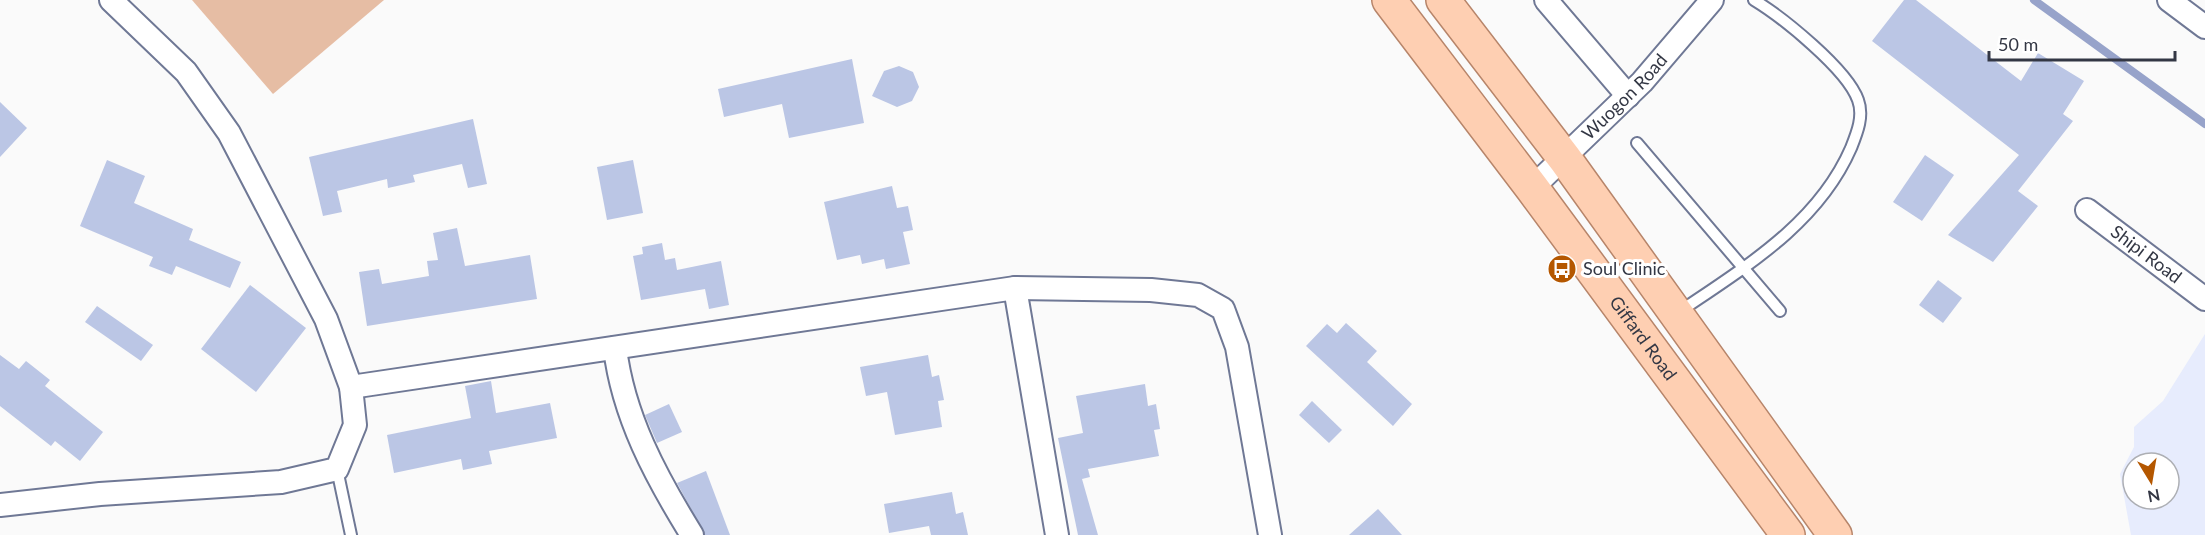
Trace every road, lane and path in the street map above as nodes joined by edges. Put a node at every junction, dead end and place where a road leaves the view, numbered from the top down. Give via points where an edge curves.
1 (111, 0) edge
2 (1389, 0) edge
3 (1443, 0) edge
4 (1546, 0) edge
5 (1712, 0) edge
6 (1754, 0) edge
7 (2169, 0) edge
8 (2205, 27) edge
9 (1628, 96) junction
10 (1637, 143) dead end
11 (1565, 159) junction
12 (1532, 188) junction
13 (2087, 210) dead end
14 (1742, 269) junction
15 (1015, 288) junction
16 (2205, 299) edge
17 (1780, 312) dead end
18 (1677, 314) junction
19 (615, 348) junction
20 (351, 387) junction
21 (337, 469) junction
22 (0, 505) edge
23 (351, 535) edge
24 (692, 535) edge
25 (1057, 535) edge
26 (1270, 535) edge
27 (1788, 535) edge
28 (1835, 535) edge

1 - 20 street via 186,72 229,134 326,319
2 - 12 main road, Giffard Road
3 - 11 main road
4 - 9 street
5 - 9 street, Wuogon Road
6 - 14 lane via 1780,16 1842,75 1858,100 1860,128 1841,171 1815,206 1770,250
7 - 8 street
9 - 11 street, Wuogon Road
10 - 14 lane
11 - 12 street, Wuogon Road
11 - 18 main road
12 - 27 main road, Giffard Road
13 - 16 street, Shipi Road
14 - 17 lane
14 - 18 lane
15 - 19 street
15 - 25 street
15 - 26 street via 1151,290 1198,295 1223,309 1238,347
18 - 28 main road
19 - 20 street
19 - 24 street via 618,380 654,473
20 - 21 street via 355,425
21 - 22 street via 281,482
21 - 23 lane

